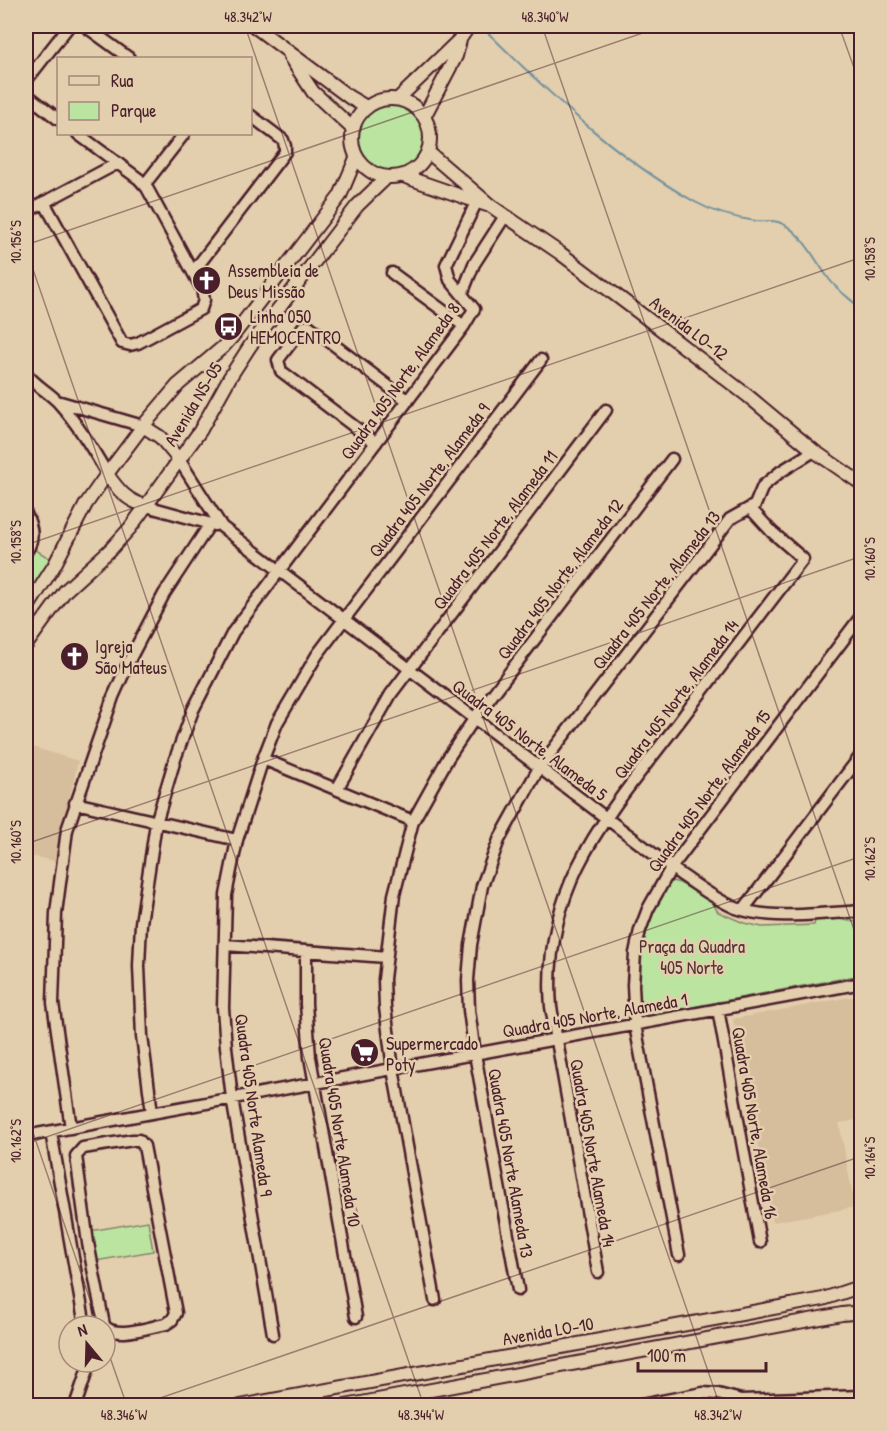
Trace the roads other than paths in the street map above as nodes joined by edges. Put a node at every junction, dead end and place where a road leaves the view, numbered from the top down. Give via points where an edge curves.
1 (69, 26) edge
2 (85, 26) edge
3 (254, 26) edge
4 (470, 26) edge
5 (460, 39) junction
6 (285, 49) junction
7 (128, 57) edge
8 (26, 81) edge
9 (26, 94) edge
10 (398, 99) junction
11 (30, 104) edge
12 (366, 107) junction
13 (252, 116) edge
14 (424, 117) junction
15 (57, 118) edge
16 (352, 128) junction
17 (79, 135) edge
18 (183, 135) edge
19 (428, 152) junction
20 (356, 158) junction
21 (118, 163) junction
22 (403, 176) junction
23 (387, 177) junction
24 (145, 184) junction
25 (44, 202) junction
26 (476, 203) junction
27 (491, 206) junction
28 (26, 212) edge
29 (505, 216) junction
30 (193, 272) junction
31 (392, 273) dead end
32 (462, 294) junction
33 (464, 326) junction
34 (541, 360) dead end
35 (26, 377) edge
36 (57, 401) junction
37 (408, 401) junction
38 (606, 410) dead end
39 (143, 426) junction
40 (376, 443) junction
41 (814, 451) junction
42 (672, 459) dead end
43 (180, 461) junction
44 (107, 474) junction
45 (861, 484) edge
46 (146, 506) junction
47 (750, 508) junction
48 (26, 514) edge
49 (216, 525) junction
50 (26, 552) edge
51 (279, 571) junction
52 (26, 610) edge
53 (861, 615) edge
54 (344, 620) junction
55 (26, 645) edge
56 (409, 669) junction
57 (474, 719) junction
58 (861, 754) edge
59 (263, 759) junction
60 (539, 768) junction
61 (337, 789) junction
62 (75, 803) junction
63 (605, 818) junction
64 (413, 821) junction
65 (156, 823) junction
66 (237, 840) junction
67 (671, 868) junction
68 (744, 910) junction
69 (861, 911) edge
70 (843, 912) junction
71 (861, 917) edge
72 (225, 945) junction
73 (306, 951) junction
74 (386, 957) junction
75 (861, 983) edge
76 (718, 1009) junction
77 (636, 1024) junction
78 (556, 1039) junction
79 (475, 1054) junction
80 (393, 1069) junction
81 (313, 1084) junction
82 (232, 1098) junction
83 (152, 1113) junction
84 (71, 1128) junction
85 (51, 1131) junction
86 (26, 1136) edge
87 (760, 1242) dead end
88 (88, 1244) junction
89 (72, 1246) junction
90 (679, 1255) dead end
91 (598, 1272) dead end
92 (861, 1286) edge
93 (518, 1290) dead end
94 (435, 1300) dead end
95 (861, 1312) edge
96 (83, 1314) edge
97 (356, 1317) dead end
98 (273, 1334) dead end
99 (86, 1374) edge
100 (861, 1396) edge
101 (743, 1403) edge
102 (75, 1406) edge
103 (240, 1406) edge
104 (345, 1406) edge
105 (635, 1406) edge

1 - 8 street
2 - 7 street
3 - 6 street
4 - 5 street
5 - 10 street
5 - 14 street via 456,56
6 - 12 street
6 - 16 street via 313,92
9 - 11 street
10 - 12 street
10 - 14 street
11 - 15 street
12 - 16 street
13 - 30 street via 278,136 285,146 283,155
14 - 19 street via 429,128
16 - 20 street
17 - 21 street
18 - 24 street
19 - 22 street via 414,171
19 - 27 street, Avenida LO-12
20 - 23 street via 368,171
20 - 39 street, Avenida NS-05 via 340,196 228,342 178,386
21 - 24 street
21 - 25 street
22 - 23 street
22 - 26 street, Avenida LO-12
23 - 43 street, Avenida NS-05 via 357,206 250,346
24 - 30 street
25 - 28 street
25 - 30 street via 118,339 127,345 138,343 202,308 202,290
26 - 27 street, Avenida LO-12
26 - 32 street, Quadra 405 Norte, Alameda 8 via 446,265 450,280
27 - 29 street, Avenida LO-12
29 - 32 street via 474,264
29 - 41 street, Avenida LO-12 via 654,324
31 - 33 street
32 - 33 street, Quadra 405 Norte, Alameda 8 via 474,309
33 - 37 street, Quadra 405 Norte, Alameda 8
34 - 54 street, Quadra 405 Norte, Alameda 9
35 - 36 street
36 - 39 street
36 - 44 street
37 - 40 street, Quadra 405 Norte, Alameda 8
37 - 40 street via 309,326 303,327 284,351 278,360 280,371
38 - 56 street, Quadra 405 Norte, Alameda 11
39 - 43 street via 160,437
39 - 44 street, Avenida NS-05
40 - 51 street, Quadra 405 Norte, Alameda 8
41 - 45 street, Avenida LO-12
41 - 47 street, Quadra 405 Norte, Alameda 13 via 763,486
42 - 57 street, Quadra 405 Norte, Alameda 12
43 - 46 street, Avenida NS-05
43 - 49 street
44 - 46 street via 124,495
44 - 52 street, Avenida NS-05
46 - 49 street
46 - 55 street, Avenida NS-05 via 119,541 57,601
47 - 60 street, Quadra 405 Norte, Alameda 13 via 730,519
47 - 63 street, Quadra 405 Norte, Alameda 14 via 803,559
48 - 50 street via 32,532
49 - 51 street, Quadra 405 Norte, Alameda 5
49 - 62 street via 164,594 131,657
51 - 54 street, Quadra 405 Norte, Alameda 5
51 - 65 street, Quadra 405 Norte, Alameda 8 via 233,632 193,710
53 - 67 street, Quadra 405 Norte, Alameda 15
54 - 56 street, Quadra 405 Norte, Alameda 5
54 - 59 street, Quadra 405 Norte Alameda 9 via 297,687
56 - 57 street, Quadra 405 Norte, Alameda 5
56 - 61 street, Quadra 405 Norte, Alameda 11 via 370,727
57 - 60 street, Quadra 405 Norte, Alameda 5
57 - 64 street, Quadra 405 Norte, Alameda 12
58 - 68 street
59 - 61 street
59 - 66 street, Quadra 405 Norte Alameda 9
60 - 63 street, Quadra 405 Norte, Alameda 5
60 - 79 street, Quadra 405 Norte Alameda 13 via 499,840 479,898 468,980
61 - 64 street
62 - 65 street
62 - 84 street via 67,830 56,913 53,1003
63 - 67 street, Quadra 405 Norte, Alameda 5
63 - 78 street, Quadra 405 Norte, Alameda 14 via 574,872 558,920 550,989
64 - 74 street, Quadra 405 Norte, Alameda 12 via 394,896
65 - 66 street
65 - 83 street, Quadra 405 Norte, Alameda 8 via 141,923 139,966 142,1036
66 - 72 street, Quadra 405 Norte Alameda 9 via 226,895
67 - 68 street, Quadra 405 Norte, Alameda 5 via 714,897
67 - 77 street, Quadra 405 Norte, Alameda 15 via 648,909 637,943 633,978
68 - 70 street, Quadra 405 Norte, Alameda 5 via 772,914
69 - 70 street, Quadra 405 Norte, Alameda 5
70 - 71 street, Quadra 405 Norte, Alameda 5
72 - 73 street
72 - 82 street, Quadra 405 Norte Alameda 9 via 223,1008
73 - 74 street
73 - 81 street, Quadra 405 Norte Alameda 10 via 307,1033
74 - 80 street, Quadra 405 Norte, Alameda 12 via 385,1007
75 - 76 street, Quadra 405 Norte, Alameda 1
76 - 77 street, Quadra 405 Norte, Alameda 1
76 - 87 street, Quadra 405 Norte, Alameda 16
77 - 78 street, Quadra 405 Norte, Alameda 1
77 - 90 street, Quadra 405 Norte, Alameda 15
78 - 79 street, Quadra 405 Norte, Alameda 1
78 - 91 street, Quadra 405 Norte Alameda 14
79 - 80 street, Quadra 405 Norte, Alameda 1
79 - 93 street, Quadra 405 Norte Alameda 13
80 - 81 street, Quadra 405 Norte, Alameda 1
80 - 94 street, Quadra 405 Norte, Alameda 12
81 - 82 street, Quadra 405 Norte, Alameda 1
81 - 97 street, Quadra 405 Norte Alameda 10
82 - 83 street, Quadra 405 Norte, Alameda 1
82 - 98 street, Quadra 405 Norte Alameda 9
83 - 84 street, Quadra 405 Norte, Alameda 1
84 - 85 street, Quadra 405 Norte, Alameda 1
85 - 86 street, Quadra 405 Norte, Alameda 1
85 - 89 street
88 - 88 street via 76,1156 83,1148 139,1140 144,1146 167,1263 176,1313 172,1320 117,1333 107,1329
88 - 89 street
89 - 96 street
92 - 103 street, Avenida LO-10 via 828,1298
95 - 104 street, Avenida LO-10
99 - 102 street
100 - 101 street
101 - 105 street via 703,1393

